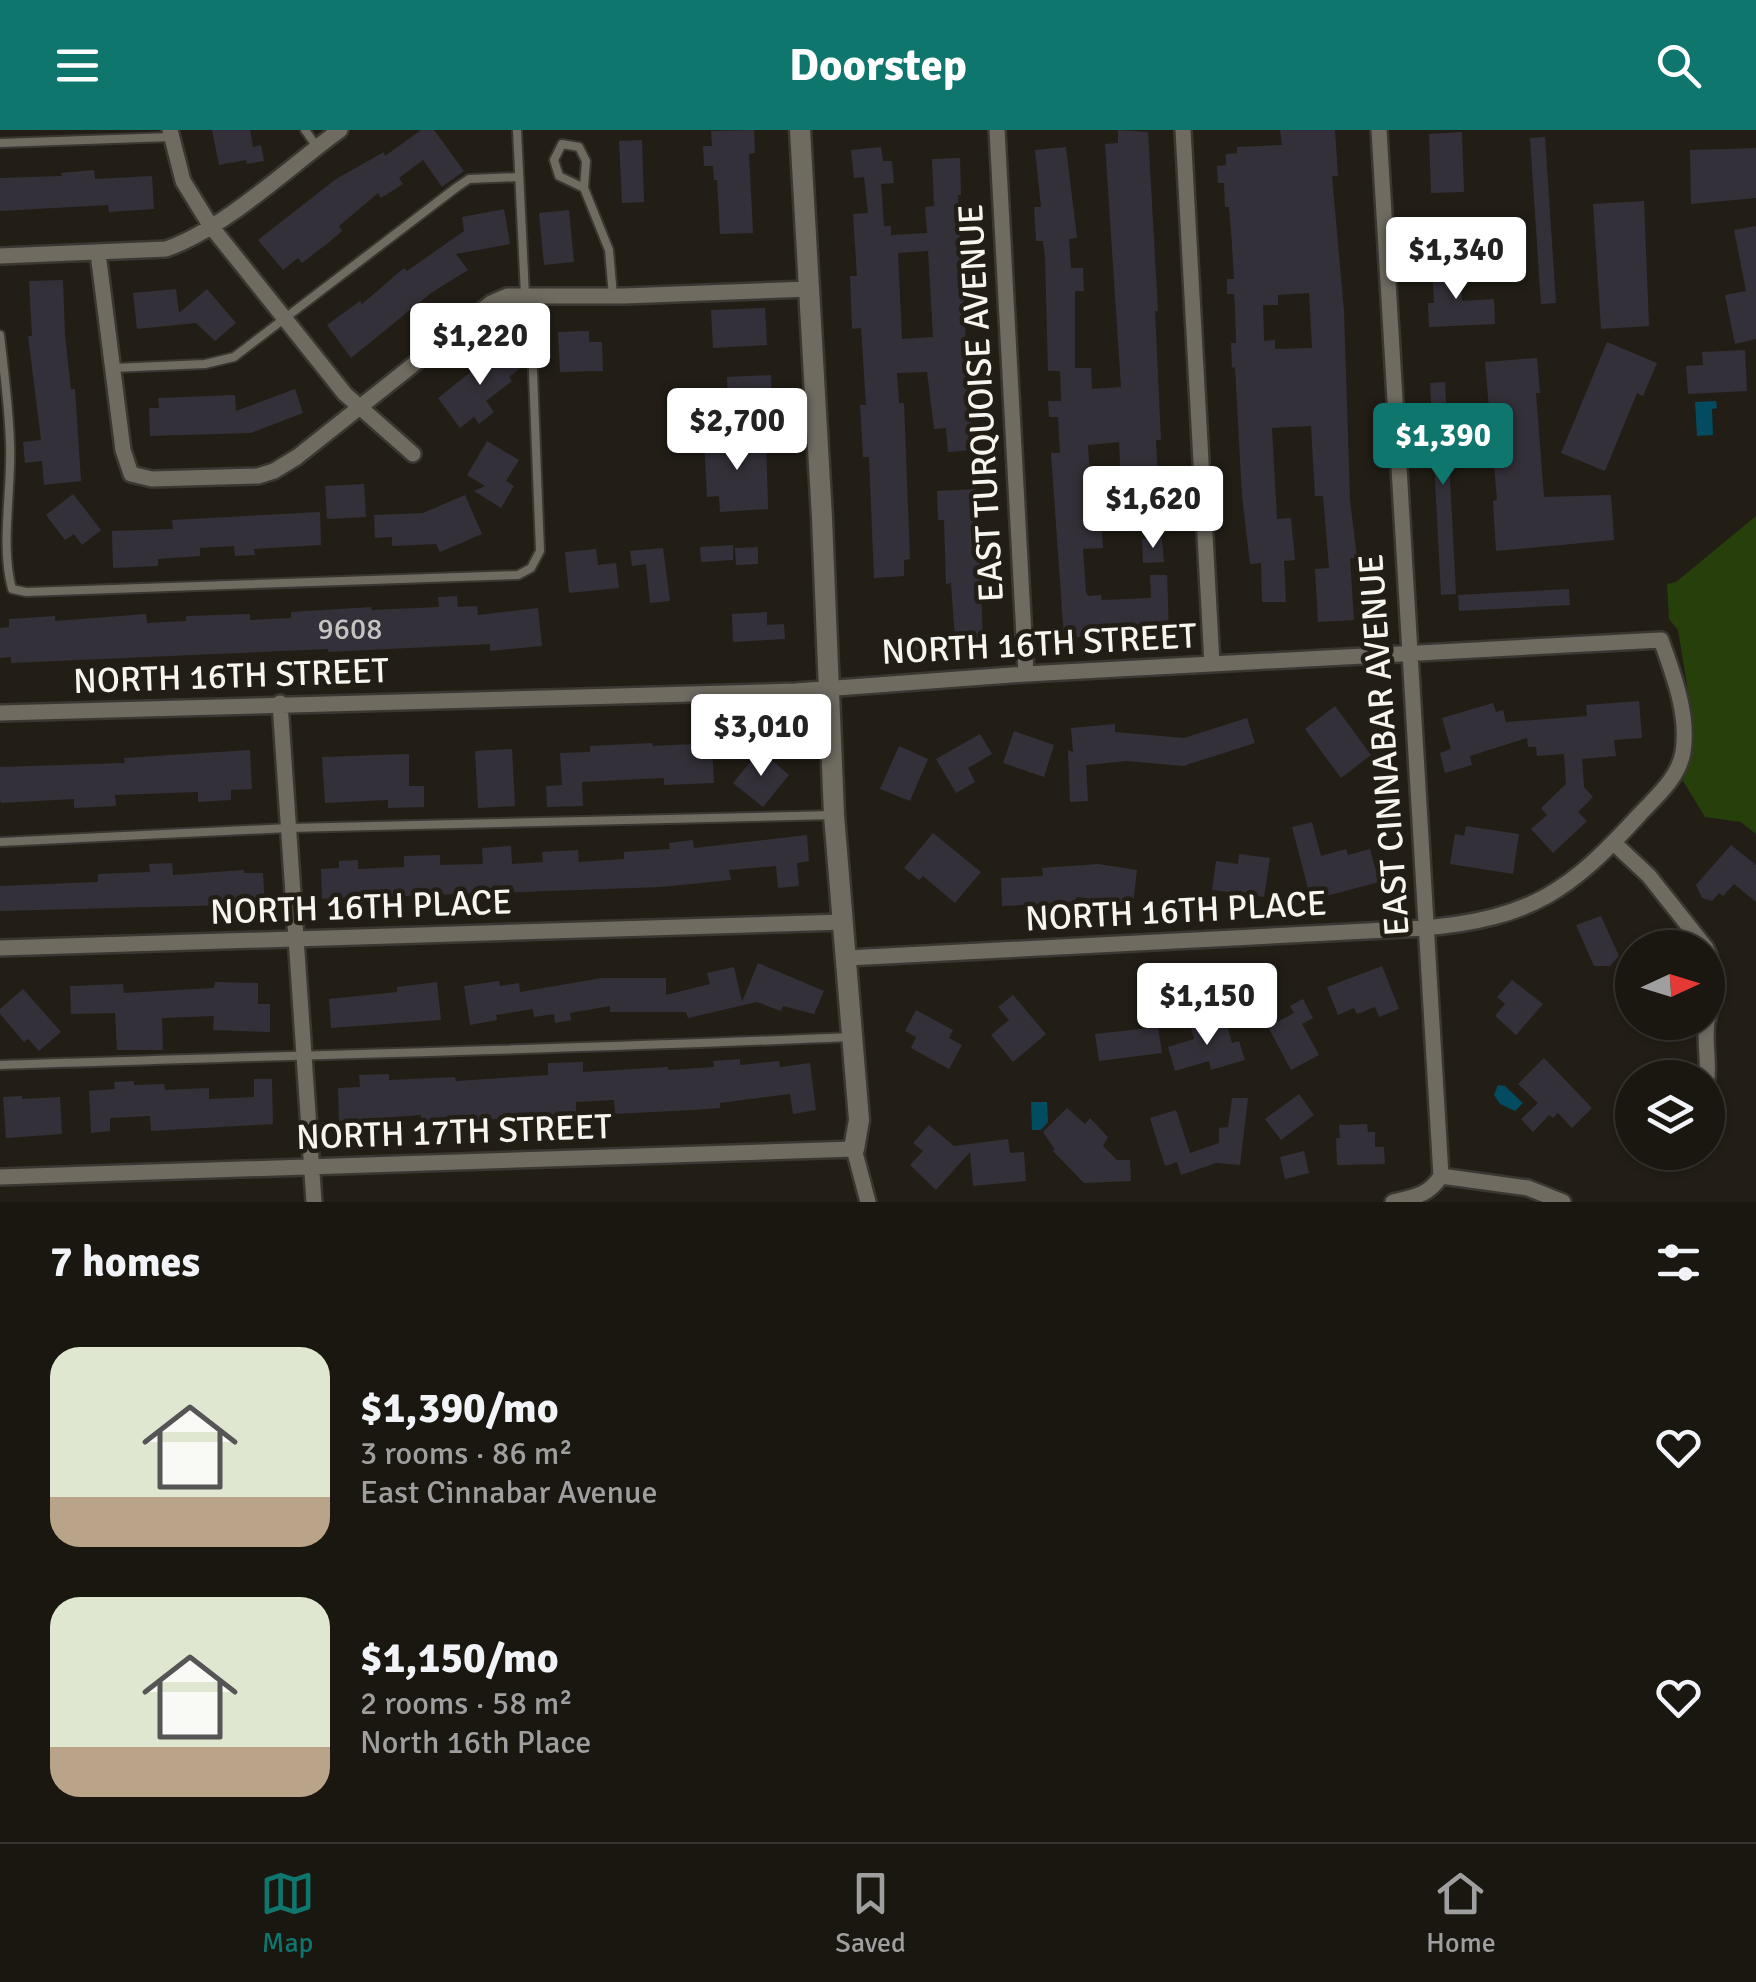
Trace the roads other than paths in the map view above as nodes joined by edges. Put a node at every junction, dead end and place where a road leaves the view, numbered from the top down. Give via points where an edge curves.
1 (62, 130) edge
2 (305, 130) edge
3 (340, 130) edge
4 (517, 130) edge
5 (800, 130) edge
6 (996, 130) edge
7 (1182, 130) edge
8 (1379, 130) edge
9 (171, 134) edge
10 (62, 142) junction
11 (0, 143) edge
12 (316, 147) junction
13 (518, 176) junction
14 (584, 188) junction
15 (210, 225) junction
16 (98, 254) junction
17 (0, 256) edge
18 (808, 289) junction
19 (527, 295) junction
20 (614, 296) junction
21 (284, 321) junction
22 (0, 336) edge
23 (113, 368) junction
24 (359, 408) junction
25 (413, 454) dead end
26 (1662, 640) joint
27 (1408, 653) junction
28 (1212, 664) junction
29 (1026, 674) junction
30 (829, 688) junction
31 (280, 703) junction
32 (0, 714) edge
33 (834, 814) junction
34 (289, 828) junction
35 (0, 842) edge
36 (1614, 843) junction
37 (844, 922) junction
38 (1425, 928) junction
39 (1691, 930) edge
40 (296, 940) junction
41 (0, 948) edge
42 (847, 958) junction
43 (854, 1037) junction
44 (303, 1054) junction
45 (0, 1066) edge
46 (854, 1149) junction
47 (312, 1166) junction
48 (1441, 1176) junction
49 (0, 1178) edge
50 (314, 1202) edge
51 (868, 1202) edge
52 (1393, 1202) edge
53 (1564, 1202) edge

1 - 10 lane
2 - 12 lane
3 - 12 street
4 - 13 lane
5 - 18 street
6 - 29 street, EAST TURQUOISE AVENUE
7 - 28 street
8 - 27 street, EAST CINNABAR AVENUE
9 - 10 lane
9 - 15 street via 183,181
10 - 11 lane
12 - 15 street
13 - 19 lane
13 - 21 lane via 457,186
14 - 14 lane via 580,147 562,144 554,160 560,176
14 - 20 lane via 609,250
15 - 16 street via 166,249
15 - 21 street
16 - 17 street
16 - 23 street
18 - 20 street
18 - 30 street
19 - 20 street
19 - 22 lane via 540,551 518,575 12,588 4,560 2,501 10,446
19 - 24 street via 491,303
21 - 23 lane via 234,356 206,364
21 - 24 street
23 - 24 street via 131,474 152,479 274,471
24 - 25 street
26 - 27 street, NORTH 16TH STREET
26 - 36 street, NORTH 16TH PLACE via 1680,694 1683,752 1670,781
27 - 28 street, NORTH 16TH STREET
27 - 38 street, EAST CINNABAR AVENUE
28 - 29 street, NORTH 16TH STREET
29 - 30 street, NORTH 16TH STREET
30 - 31 street, NORTH 16TH STREET
30 - 33 street
31 - 32 street, NORTH 16TH STREET
31 - 34 street
33 - 34 lane
33 - 37 street
34 - 35 lane
34 - 40 street
36 - 38 street, NORTH 16TH PLACE via 1541,902
36 - 39 street
37 - 40 street, NORTH 16TH PLACE
37 - 42 street
38 - 42 street, NORTH 16TH PLACE
38 - 48 street, EAST CINNABAR AVENUE
40 - 41 street, NORTH 16TH PLACE
40 - 44 street
42 - 43 street
43 - 44 lane
43 - 46 street
44 - 45 lane
44 - 47 street
46 - 47 street, NORTH 17TH STREET
46 - 51 street
47 - 49 street, NORTH 17TH STREET
47 - 50 street
48 - 52 street via 1432,1190
48 - 53 street via 1528,1188

